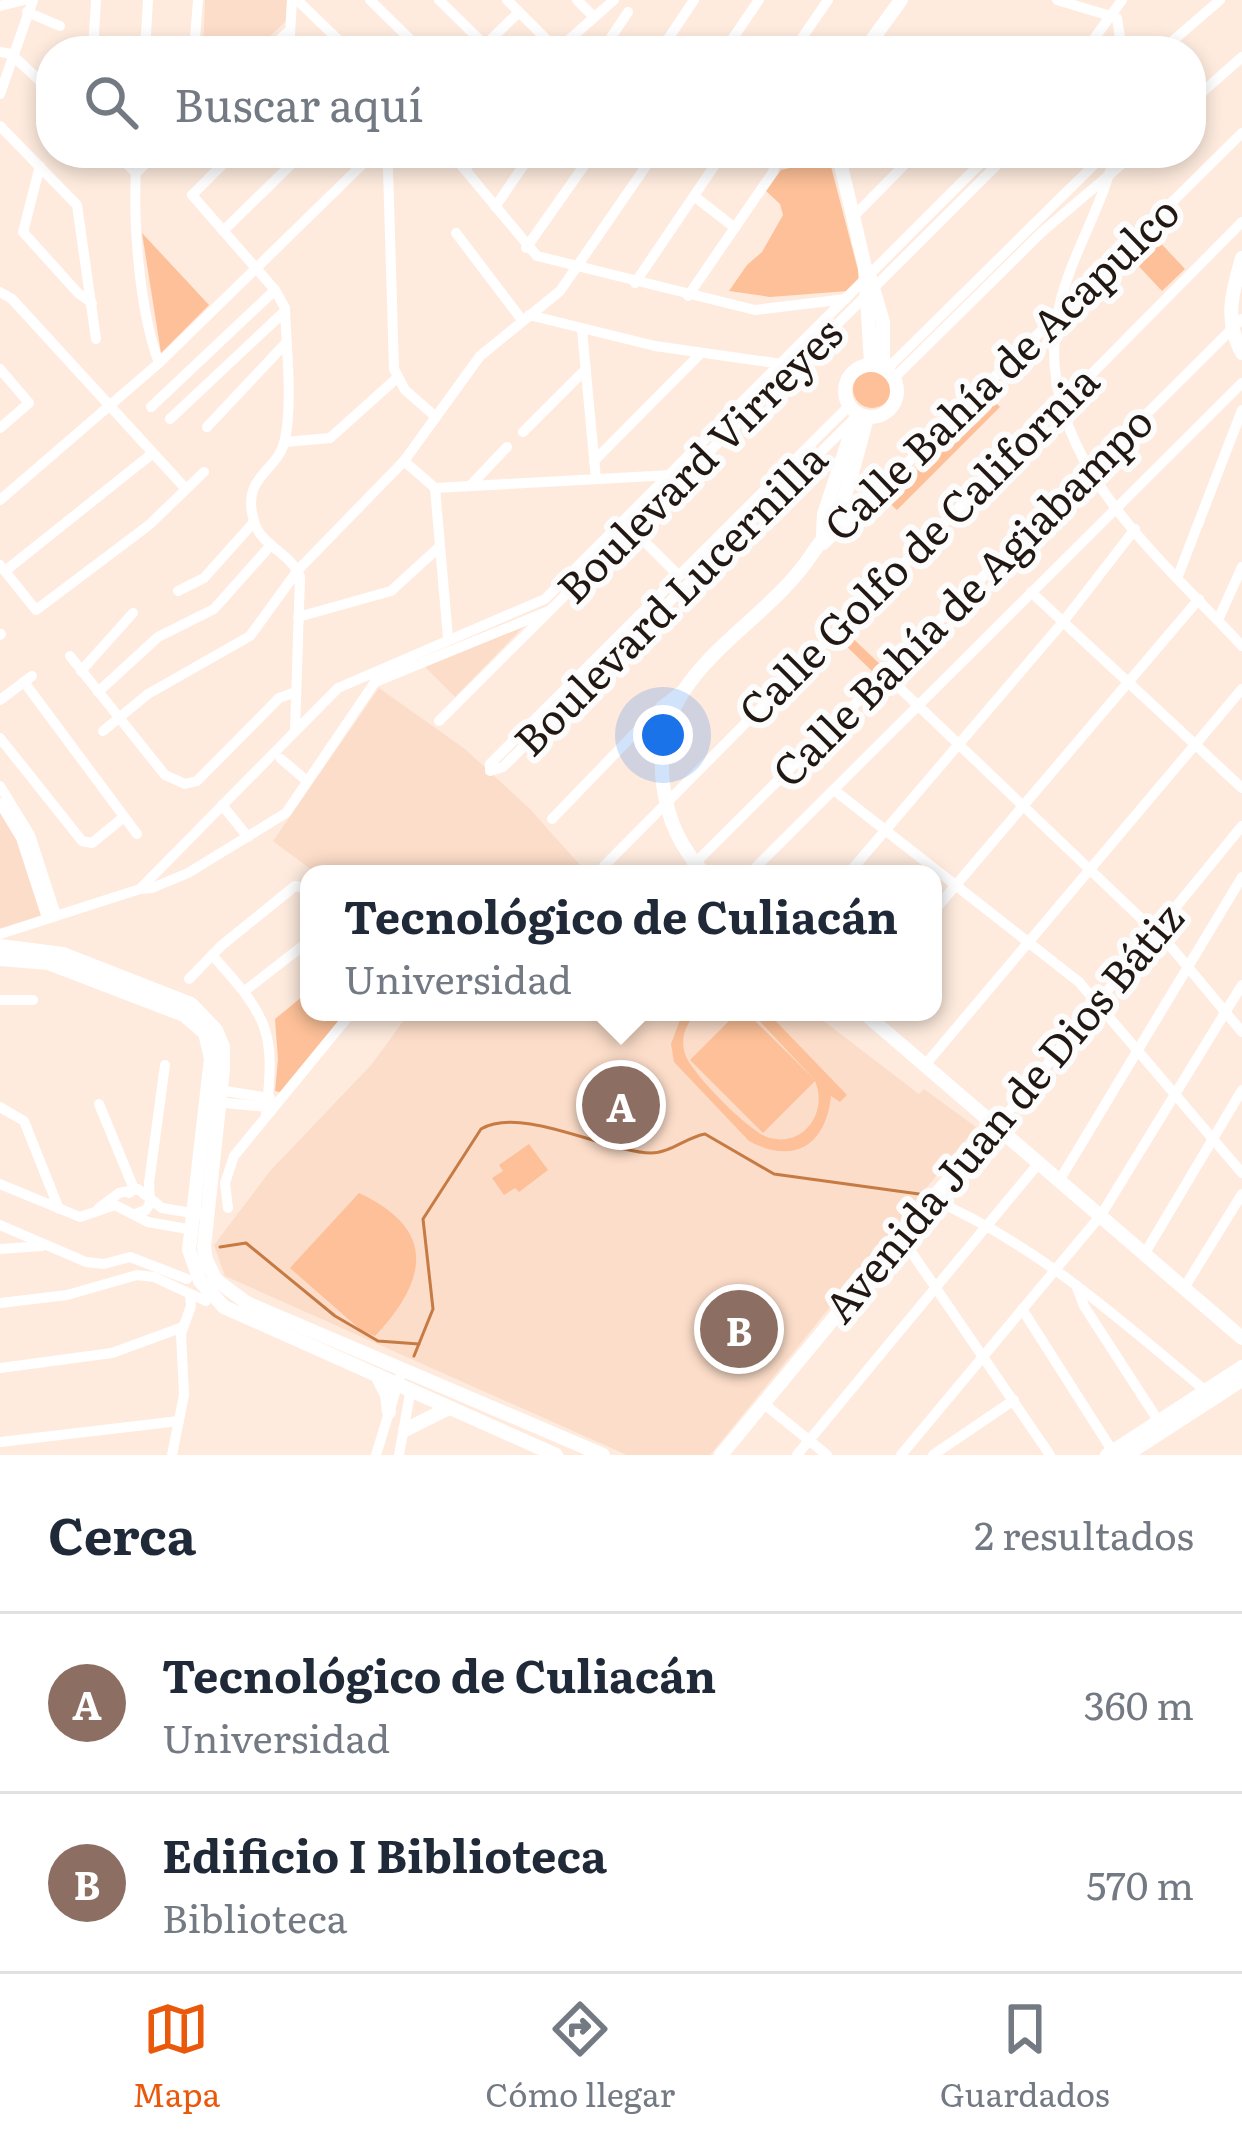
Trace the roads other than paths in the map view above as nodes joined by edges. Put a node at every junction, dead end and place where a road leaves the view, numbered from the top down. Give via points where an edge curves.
1 (97, 0) edge
2 (148, 0) edge
3 (198, 0) edge
4 (294, 0) edge
5 (370, 0) edge
6 (439, 0) edge
7 (507, 0) edge
8 (577, 0) edge
9 (614, 0) edge
10 (694, 0) edge
11 (759, 0) edge
12 (828, 0) edge
13 (901, 0) edge
14 (1057, 0) edge
15 (1122, 0) edge
16 (1220, 0) edge
17 (28, 4) edge
18 (0, 6) edge
19 (628, 12) dead end
20 (519, 13) junction
21 (1111, 14) junction
22 (594, 17) junction
23 (60, 26) dead end
24 (288, 32) junction
25 (94, 36) edge
26 (146, 36) edge
27 (195, 36) edge
28 (284, 36) edge
29 (288, 36) edge
30 (334, 36) edge
31 (407, 36) edge
32 (471, 36) edge
33 (495, 36) edge
34 (542, 36) edge
35 (572, 36) edge
36 (612, 36) edge
37 (670, 36) edge
38 (734, 36) edge
39 (803, 36) edge
40 (875, 36) edge
41 (1095, 36) edge
42 (1121, 36) edge
43 (1178, 36) edge
44 (6, 53) edge
45 (1242, 56) edge
46 (36, 78) edge
47 (1206, 88) edge
48 (0, 94) edge
49 (0, 127) edge
50 (1242, 133) edge
51 (36, 162) edge
52 (39, 168) edge
53 (42, 168) edge
54 (131, 168) edge
55 (136, 168) edge
56 (141, 168) edge
57 (219, 168) edge
58 (288, 168) edge
59 (362, 168) edge
60 (387, 168) edge
61 (522, 168) edge
62 (582, 168) edge
63 (645, 168) edge
64 (713, 168) edge
65 (774, 168) edge
66 (842, 168) edge
67 (901, 168) edge
68 (977, 168) edge
69 (993, 168) edge
70 (1094, 168) edge
71 (1110, 168) edge
72 (1119, 168) edge
73 (465, 170) edge
74 (136, 173) junction
75 (1110, 176) junction
76 (694, 196) junction
77 (495, 207) junction
78 (854, 216) junction
79 (1242, 221) edge
80 (735, 228) junction
81 (224, 231) junction
82 (456, 233) dead end
83 (526, 248) junction
84 (1242, 258) edge
85 (577, 267) junction
86 (257, 268) junction
87 (869, 281) junction
88 (635, 284) junction
89 (275, 290) junction
90 (0, 292) edge
91 (688, 296) junction
92 (847, 298) junction
93 (92, 303) junction
94 (285, 311) junction
95 (1057, 316) junction
96 (525, 317) junction
97 (1237, 325) edge
98 (582, 330) junction
99 (96, 339) dead end
100 (286, 344) junction
101 (1242, 353) edge
102 (700, 354) junction
103 (159, 363) junction
104 (782, 364) junction
105 (0, 369) edge
106 (883, 369) junction
107 (586, 370) junction
108 (397, 378) junction
109 (1242, 383) edge
110 (1059, 403) junction
111 (152, 407) dead end
112 (111, 408) junction
113 (1242, 410) edge
114 (858, 413) junction
115 (436, 417) junction
116 (170, 419) dead end
117 (208, 427) dead end
118 (0, 428) edge
119 (524, 432) dead end
120 (285, 440) junction
121 (1236, 441) edge
122 (507, 447) dead end
123 (153, 454) junction
124 (404, 461) junction
125 (594, 461) junction
126 (1090, 470) junction
127 (204, 472) dead end
128 (672, 475) junction
129 (596, 479) junction
130 (470, 486) junction
131 (435, 488) junction
132 (186, 489) junction
133 (0, 500) edge
134 (1117, 508) junction
135 (254, 521) junction
136 (1135, 529) junction
137 (633, 530) junction
138 (271, 545) junction
139 (437, 549) junction
140 (812, 554) junction
141 (1242, 567) edge
142 (2, 568) edge
143 (298, 570) junction
144 (679, 576) junction
145 (1178, 576) junction
146 (178, 590) dead end
147 (1031, 592) junction
148 (1198, 599) junction
149 (549, 604) junction
150 (133, 613) dead end
151 (298, 617) junction
152 (518, 617) junction
153 (1218, 620) junction
154 (1063, 622) junction
155 (448, 638) junction
156 (1242, 646) edge
157 (70, 656) dead end
158 (81, 671) junction
159 (885, 674) junction
160 (1128, 682) junction
161 (683, 689) junction
162 (1242, 689) edge
163 (98, 692) junction
164 (296, 692) junction
165 (0, 700) edge
166 (917, 705) junction
167 (118, 718) junction
168 (439, 721) dead end
169 (296, 730) junction
170 (103, 731) dead end
171 (0, 738) edge
172 (1195, 744) junction
173 (960, 746) junction
174 (280, 759) dead end
175 (307, 781) junction
176 (0, 786) edge
177 (1242, 788) edge
178 (834, 790) junction
179 (0, 802) edge
180 (665, 803) junction
181 (222, 805) junction
182 (1023, 806) junction
183 (124, 817) junction
184 (552, 818) dead end
185 (1242, 826) edge
186 (887, 832) junction
187 (137, 834) dead end
188 (248, 837) junction
189 (605, 865) edge
190 (692, 865) edge
191 (700, 865) edge
192 (758, 865) edge
193 (856, 865) edge
194 (930, 865) edge
195 (1090, 870) junction
196 (942, 874) edge
197 (1242, 877) edge
198 (956, 885) junction
199 (140, 889) junction
200 (300, 889) edge
201 (942, 901) edge
202 (52, 916) junction
203 (1155, 932) junction
204 (0, 934) edge
205 (1030, 942) junction
206 (0, 946) edge
207 (300, 948) edge
208 (212, 955) junction
209 (0, 959) edge
210 (1189, 966) junction
211 (189, 980) dead end
212 (1242, 985) edge
213 (246, 990) junction
214 (0, 1000) edge
215 (33, 1000) dead end
216 (1100, 1002) junction
217 (1226, 1012) junction
218 (344, 1021) edge
219 (874, 1021) edge
220 (1242, 1032) edge
221 (1138, 1048) junction
222 (165, 1065) dead end
223 (925, 1065) junction
224 (1242, 1090) edge
225 (1175, 1093) junction
226 (213, 1096) junction
227 (99, 1104) dead end
228 (269, 1106) junction
229 (0, 1107) edge
230 (997, 1127) junction
231 (1212, 1137) junction
232 (1039, 1164) junction
233 (1242, 1173) edge
234 (1059, 1181) junction
235 (0, 1184) edge
236 (134, 1189) junction
237 (1242, 1194) edge
238 (149, 1196) junction
239 (932, 1199) junction
240 (228, 1208) dead end
241 (59, 1209) junction
242 (96, 1210) junction
243 (130, 1212) junction
244 (1101, 1215) junction
245 (198, 1222) junction
246 (0, 1225) edge
247 (988, 1225) junction
248 (901, 1237) junction
249 (45, 1246) junction
250 (0, 1249) edge
251 (1144, 1253) junction
252 (104, 1264) junction
253 (1056, 1268) junction
254 (1076, 1283) junction
255 (105, 1284) junction
256 (188, 1284) junction
257 (936, 1286) junction
258 (1184, 1288) junction
259 (209, 1298) junction
260 (0, 1304) edge
261 (1022, 1310) junction
262 (187, 1318) junction
263 (1242, 1338) edge
264 (983, 1357) junction
265 (1242, 1367) edge
266 (0, 1368) edge
267 (374, 1371) junction
268 (406, 1379) junction
269 (1242, 1380) edge
270 (1210, 1394) junction
271 (1014, 1400) junction
272 (763, 1403) junction
273 (449, 1408) junction
274 (389, 1412) junction
275 (179, 1421) junction
276 (1162, 1426) junction
277 (405, 1430) junction
278 (809, 1440) junction
279 (0, 1442) edge
280 (1115, 1454) edge
281 (172, 1455) edge
282 (376, 1455) edge
283 (399, 1455) edge
284 (556, 1455) edge
285 (603, 1455) edge
286 (721, 1455) edge
287 (796, 1455) edge
288 (827, 1455) edge
289 (902, 1455) edge
290 (933, 1455) edge
291 (1050, 1455) edge

1 - 25 street
2 - 26 street
3 - 27 street
4 - 24 street
4 - 30 street
5 - 31 street
6 - 32 street
7 - 20 street
8 - 22 street
9 - 22 street
10 - 37 street
11 - 38 street
12 - 39 street
13 - 40 main road
14 - 21 street
15 - 21 street
16 - 43 street
17 - 18 street
17 - 23 street
17 - 44 street
19 - 36 street
20 - 33 street
20 - 34 street
21 - 41 street
21 - 42 street
22 - 35 street
24 - 28 street
24 - 29 street
44 - 46 street
44 - 48 street
45 - 47 street
49 - 51 street
50 - 95 street, Calle Bahía de Acapulco
52 - 93 street via 23,232
53 - 93 street via 76,205
54 - 74 street
55 - 74 street
56 - 74 street
57 - 81 street via 193,195
58 - 81 street
59 - 86 street
60 - 108 street
61 - 77 street
62 - 83 street
63 - 85 street
64 - 76 street
65 - 80 street
66 - 78 main road
67 - 78 street
68 - 87 street, Boulevard Virreyes
69 - 87 street, Boulevard Virreyes
70 - 106 street
71 - 75 street
72 - 75 street
73 - 77 street
74 - 103 street via 136,230
75 - 95 street
75 - 106 street
76 - 80 street
76 - 88 street
77 - 83 street
78 - 87 main road
79 - 110 street, Calle Golfo de California
80 - 91 street
81 - 86 street
82 - 96 street
83 - 85 street
84 - 97 main road via 1231,305
85 - 88 street
85 - 96 street
86 - 89 street
86 - 103 street
87 - 92 street, Boulevard Virreyes
87 - 106 main road
87 - 137 street, Boulevard Virreyes
88 - 91 street
89 - 94 street
89 - 111 street
90 - 112 street
91 - 92 street via 755,310
92 - 104 street, Boulevard Virreyes
93 - 99 street
94 - 100 street
94 - 116 street
95 - 110 street
95 - 140 street, Calle Bahía de Acapulco
96 - 98 street
96 - 115 street via 479,356
97 - 101 main road
97 - 126 street, Calle Bahía de Agiabampo
98 - 102 street
98 - 107 street
100 - 117 street
100 - 120 street
102 - 104 street
102 - 125 street
103 - 112 street
104 - 128 street, Boulevard Virreyes
105 - 118 street via 29,403
106 - 114 main road via 850,377 846,392
106 - 114 main road via 892,404 882,415
107 - 119 street
107 - 125 street
108 - 115 street
108 - 120 street via 330,438
109 - 134 street
110 - 126 street
110 - 180 street, Calle Golfo de California
112 - 123 street
112 - 133 street
113 - 121 street
114 - 140 main road
114 - 144 street, Boulevard Lucernilla
114 - 144 street, Boulevard Lucernilla via 503,767 490,771
115 - 124 street
120 - 135 street via 255,481
121 - 145 street
122 - 130 street
123 - 132 street
123 - 142 street
124 - 131 street
124 - 143 street
125 - 129 street
126 - 134 street
126 - 159 street, Calle Bahía de Agiabampo
127 - 132 street
128 - 129 street
128 - 149 street, Boulevard Virreyes
129 - 130 street
130 - 131 street
131 - 139 street
132 - 142 street via 36,610
134 - 136 street
134 - 147 street
135 - 138 street
135 - 146 street via 204,578
136 - 145 street
136 - 154 street
137 - 144 street
137 - 149 street, Boulevard Virreyes
138 - 143 street
138 - 163 street via 222,600 150,643
139 - 151 street via 391,590
139 - 155 street
140 - 161 main road
141 - 153 street
143 - 151 street
143 - 167 street via 245,640
145 - 148 street
147 - 154 street
147 - 166 street
148 - 153 street
148 - 160 street
149 - 152 street, Boulevard Virreyes
149 - 168 street
150 - 158 street
151 - 164 street
152 - 155 street
152 - 175 street, Boulevard Virreyes via 375,682
153 - 156 street
154 - 160 street
154 - 173 street
155 - 169 street via 349,681
157 - 158 street
158 - 163 street
159 - 166 street
159 - 191 street, Calle Bahía de Agiabampo
160 - 172 street
160 - 182 street
161 - 180 main road via 664,737
161 - 184 street
162 - 172 street
163 - 167 street
164 - 167 street via 280,698 194,784 165,775
164 - 169 street
165 - 183 street via 28,679
166 - 173 street
166 - 178 street
167 - 170 street
169 - 181 street
171 - 183 street via 78,839 92,843
172 - 177 street
172 - 195 street
173 - 182 street
173 - 186 street
174 - 175 street
175 - 188 street, Boulevard Virreyes via 286,813
176 - 202 street via 31,835
178 - 186 street
178 - 192 street
179 - 202 street
180 - 189 street, Calle Golfo de California
180 - 190 main road
181 - 188 street
181 - 199 street
182 - 195 street
182 - 198 street
183 - 187 street
185 - 203 street, Avenida Juan de Dios Bátiz
186 - 193 street
186 - 194 street
188 - 199 street, Boulevard Virreyes via 178,878
195 - 203 street
195 - 205 street
196 - 198 street
197 - 210 street
198 - 201 street
198 - 205 street
199 - 202 street, Boulevard Virreyes
200 - 208 street
202 - 204 street, Boulevard Virreyes
203 - 210 street
203 - 216 street, Avenida Juan de Dios Bátiz
205 - 216 street
205 - 223 street
206 - 226 main road via 63,954 197,1008 220,1039
207 - 213 street
208 - 211 street
208 - 213 street
209 - 226 main road via 47,963 184,1015 209,1045
210 - 217 street
210 - 221 street
212 - 217 street
213 - 228 street via 270,1042
214 - 215 street
216 - 221 street
216 - 230 street, Avenida Juan de Dios Bátiz
217 - 220 street
217 - 225 street
218 - 228 street
219 - 223 main road
221 - 225 street
221 - 234 street
222 - 238 street
223 - 230 main road
224 - 231 street
225 - 231 street
225 - 244 street
226 - 228 street
226 - 245 main road
227 - 236 street
228 - 240 street via 230,1162
229 - 241 street via 24,1121
230 - 232 main road
230 - 239 main road, Avenida Juan de Dios Bátiz
231 - 233 street
231 - 251 street
232 - 234 main road
232 - 247 street
234 - 244 main road
235 - 241 street
236 - 238 street
236 - 242 street
236 - 243 street via 124,1199
237 - 258 street
238 - 243 street via 146,1210
238 - 245 street
239 - 247 street
239 - 248 main road, Avenida Juan de Dios Bátiz
241 - 242 street via 80,1217
242 - 243 street via 116,1205
243 - 245 street via 148,1222
244 - 251 main road
244 - 253 street
245 - 256 main road
245 - 268 main road via 206,1260 230,1294
246 - 249 street
247 - 253 street
247 - 257 street
248 - 257 street
248 - 272 main road, Avenida Juan de Dios Bátiz
249 - 250 street
249 - 252 street
251 - 258 main road
252 - 255 street
252 - 256 street via 130,1257
253 - 254 street
253 - 261 street
254 - 270 street
254 - 276 street
255 - 256 street via 145,1275
255 - 260 street
256 - 259 main road
256 - 259 street
256 - 262 street
257 - 264 street
257 - 278 street
258 - 263 main road
259 - 262 street
259 - 267 main road
261 - 264 street
261 - 280 street
262 - 266 street via 152,1341 89,1358
262 - 275 street
264 - 271 street
264 - 289 street
265 - 270 main road
267 - 268 main road
267 - 274 main road
268 - 273 main road
268 - 274 street
268 - 277 street
268 - 285 main road
269 - 270 main road
270 - 276 main road
271 - 290 street
271 - 291 street
272 - 278 street
272 - 286 main road, Avenida Juan de Dios Bátiz
273 - 277 main road
273 - 284 main road
274 - 282 street
275 - 279 street
275 - 281 street
276 - 280 main road
277 - 283 street
278 - 287 street
278 - 288 street

